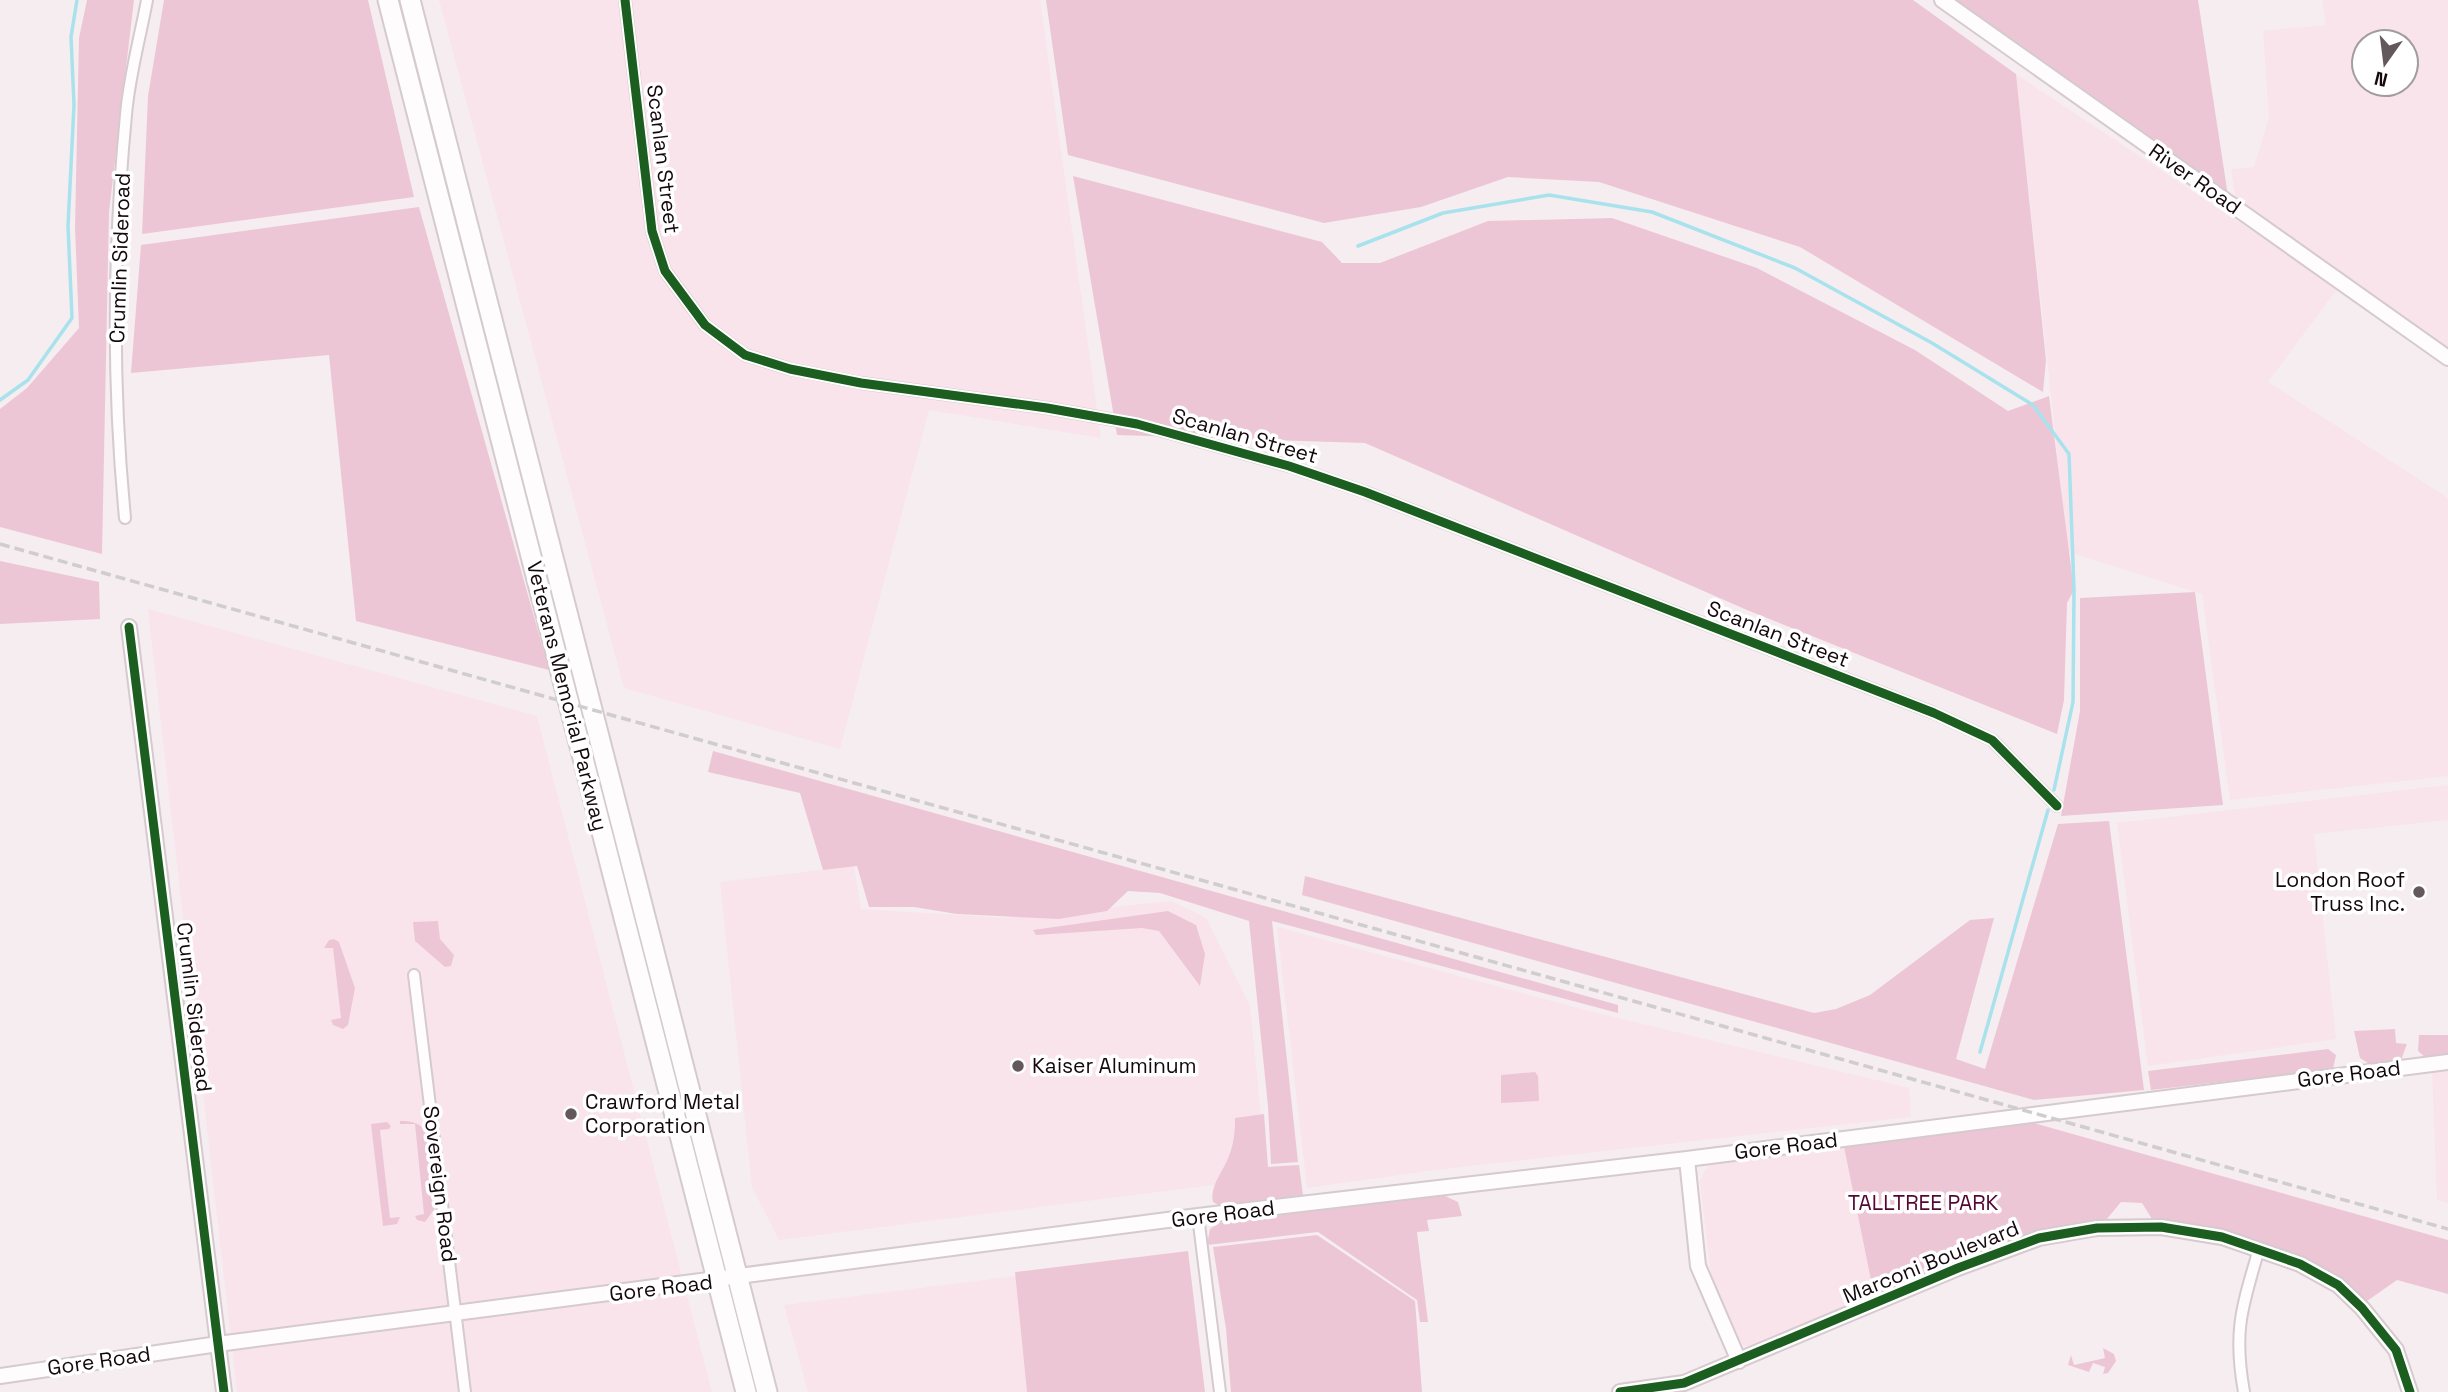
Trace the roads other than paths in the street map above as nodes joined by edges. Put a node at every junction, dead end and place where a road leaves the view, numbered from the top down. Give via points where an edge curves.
1 (147, 0) edge
2 (388, 0) edge
3 (410, 0) edge
4 (625, 0) edge
5 (1942, 0) edge
6 (2448, 358) edge
7 (125, 517) dead end
8 (129, 627) dead end
9 (2057, 806) dead end
10 (414, 975) dead end
11 (2448, 1062) edge
12 (1687, 1159) junction
13 (1198, 1216) junction
14 (2259, 1249) junction
15 (737, 1278) junction
16 (718, 1281) junction
17 (456, 1313) junction
18 (218, 1344) junction
19 (1739, 1361) junction
20 (0, 1376) edge
21 (224, 1392) edge
22 (465, 1392) edge
23 (746, 1392) edge
24 (767, 1392) edge
25 (1220, 1392) edge
26 (1627, 1392) edge
27 (2244, 1392) edge
28 (2410, 1392) edge

1 - 7 street, Crumlin Sideroad via 126,113 116,304 117,436
2 - 16 highway, Veterans Memorial Parkway
3 - 15 highway, Veterans Memorial Parkway
4 - 9 street, Scanlan Street via 652,231 665,271 705,325 745,355 862,383 1137,424 1302,470 1934,713 1993,740
5 - 6 street, River Road
8 - 18 street, Crumlin Sideroad
10 - 17 street, Sovereign Road
11 - 12 street, Gore Road
12 - 13 street, Gore Road
12 - 19 street via 1698,1266
13 - 15 street, Gore Road
13 - 25 street
14 - 19 street, Marconi Boulevard via 2222,1237 2161,1227 2097,1228 2039,1238
14 - 27 street via 2240,1315 2237,1354
14 - 28 street, Marconi Boulevard via 2300,1264 2338,1286 2362,1308 2396,1350
15 - 16 street, Gore Road
15 - 24 highway, Veterans Memorial Parkway
16 - 17 street, Gore Road
16 - 23 highway, Veterans Memorial Parkway
17 - 18 street, Gore Road
17 - 22 street, Sovereign Road
18 - 20 street, Gore Road
18 - 21 street, Crumlin Sideroad
19 - 26 street, Marconi Boulevard via 1684,1383

